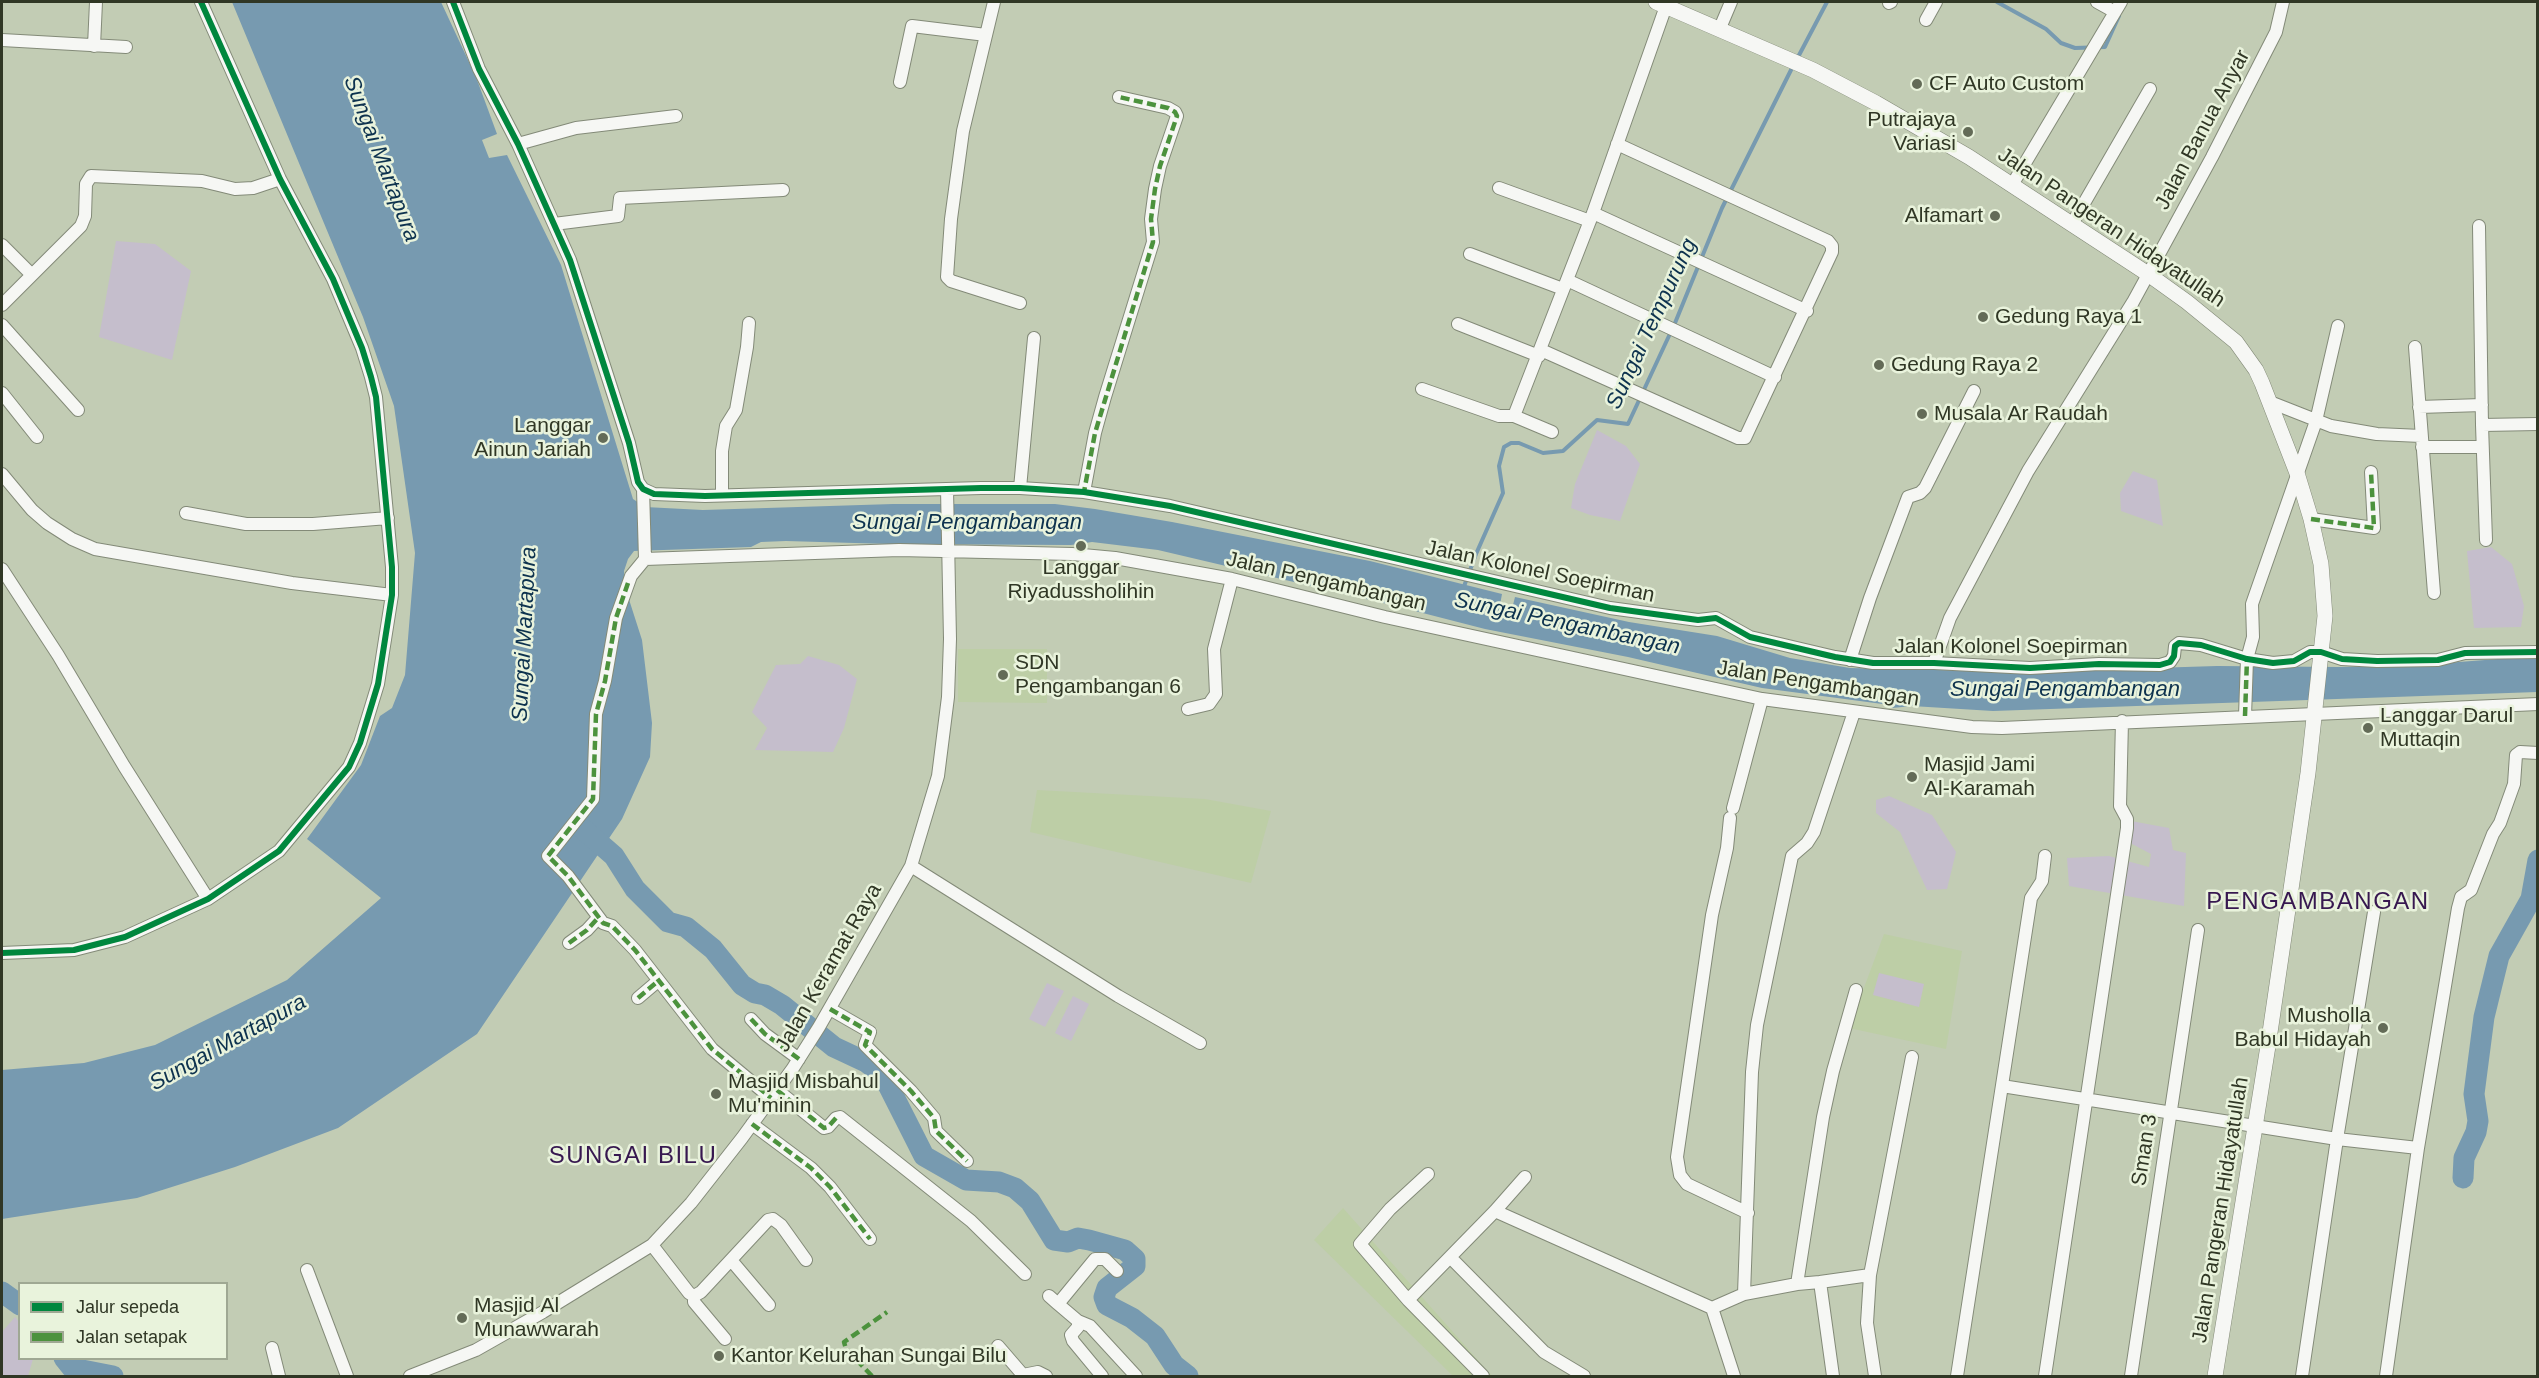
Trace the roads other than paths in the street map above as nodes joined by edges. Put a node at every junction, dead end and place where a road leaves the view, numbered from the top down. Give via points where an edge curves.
1 (96, 2) edge
2 (201, 2) edge
3 (453, 2) edge
4 (994, 2) edge
5 (1731, 2) edge
6 (1936, 2) edge
7 (2097, 2) edge
8 (2283, 2) edge
9 (1661, 4) edge
10 (2118, 7) edge
11 (1926, 20) dead end
12 (1720, 28) junction
13 (986, 36) junction
14 (2, 40) edge
15 (94, 46) junction
16 (126, 48) dead end
17 (900, 82) dead end
18 (2150, 89) dead end
19 (1119, 97) dead end
20 (676, 117) dead end
21 (518, 144) junction
22 (1617, 144) junction
23 (280, 179) junction
24 (2012, 185) junction
25 (1499, 188) dead end
26 (783, 190) dead end
27 (1592, 217) junction
28 (554, 224) junction
29 (2072, 224) junction
30 (2479, 225) dead end
31 (2, 245) edge
32 (1470, 254) dead end
33 (31, 274) junction
34 (2148, 274) junction
35 (1565, 285) junction
36 (1020, 303) dead end
37 (2, 305) edge
38 (1806, 311) junction
39 (749, 323) dead end
40 (1458, 324) dead end
41 (2, 325) edge
42 (2338, 326) dead end
43 (1034, 338) dead end
44 (2415, 347) dead end
45 (1540, 353) junction
46 (1775, 377) junction
47 (1422, 389) dead end
48 (1974, 391) dead end
49 (2, 393) edge
50 (2270, 402) junction
51 (2481, 405) junction
52 (2419, 406) junction
53 (78, 410) dead end
54 (1514, 416) junction
55 (2316, 421) junction
56 (2538, 424) edge
57 (2482, 425) junction
58 (1552, 432) dead end
59 (37, 437) dead end
60 (2422, 441) junction
61 (2482, 447) junction
62 (2371, 472) dead end
63 (2297, 473) junction
64 (2, 474) edge
65 (1020, 488) junction
66 (643, 489) junction
67 (1084, 492) junction
68 (947, 494) junction
69 (722, 495) junction
70 (186, 513) dead end
71 (388, 518) junction
72 (2311, 519) junction
73 (2487, 540) dead end
74 (948, 549) junction
75 (645, 557) junction
76 (2, 569) edge
77 (1232, 579) junction
78 (2434, 593) dead end
79 (392, 595) junction
80 (2538, 652) edge
81 (2321, 657) junction
82 (1850, 660) junction
83 (2247, 662) junction
84 (1934, 663) junction
85 (1762, 699) junction
86 (2538, 704) edge
87 (2315, 708) junction
88 (1188, 709) dead end
89 (2245, 710) junction
90 (1854, 712) junction
91 (2122, 721) junction
92 (2538, 753) edge
93 (2045, 856) dead end
94 (911, 866) junction
95 (208, 899) junction
96 (2374, 912) dead end
97 (598, 918) junction
98 (2198, 930) dead end
99 (569, 943) dead end
100 (2, 953) edge
101 (658, 981) junction
102 (1856, 990) dead end
103 (639, 998) dead end
104 (830, 1009) junction
105 (751, 1019) dead end
106 (1200, 1043) dead end
107 (1912, 1057) dead end
108 (799, 1059) junction
109 (2002, 1086) junction
110 (774, 1094) junction
111 (2086, 1100) junction
112 (2170, 1113) junction
113 (752, 1124) junction
114 (2254, 1126) junction
115 (2337, 1139) junction
116 (2418, 1149) junction
117 (967, 1161) dead end
118 (1428, 1174) dead end
119 (1525, 1176) dead end
120 (1496, 1211) junction
121 (1748, 1213) junction
122 (870, 1239) dead end
123 (652, 1245) junction
124 (1450, 1257) junction
125 (731, 1260) junction
126 (806, 1260) dead end
127 (307, 1270) dead end
128 (1117, 1271) dead end
129 (1025, 1274) dead end
130 (1870, 1275) junction
131 (1820, 1282) junction
132 (1797, 1284) junction
133 (1744, 1294) junction
134 (694, 1296) junction
135 (1408, 1300) junction
136 (769, 1305) dead end
137 (1712, 1308) junction
138 (1078, 1321) junction
139 (725, 1339) dead end
140 (998, 1346) dead end
141 (272, 1348) dead end
142 (279, 1377) edge
143 (347, 1377) edge
144 (410, 1377) edge
145 (1046, 1377) edge
146 (1102, 1377) edge
147 (1136, 1377) edge
148 (1483, 1377) edge
149 (1584, 1377) edge
150 (1734, 1377) edge
151 (1833, 1377) edge
152 (1875, 1377) edge
153 (1957, 1377) edge
154 (2045, 1377) edge
155 (2131, 1377) edge
156 (2215, 1377) edge
157 (2302, 1377) edge
158 (2386, 1377) edge

1 - 15 street
2 - 23 street
3 - 21 street via 479,69
4 - 13 street
5 - 12 street
6 - 11 street
7 - 10 street
8 - 34 street, Jalan Banua Anyar via 2276,32
9 - 12 main road, Jalan Pangeran Hidayatullah
9 - 22 street
10 - 24 street
12 - 24 main road, Jalan Pangeran Hidayatullah via 1876,103
13 - 17 street via 912,26
13 - 36 street via 963,131 947,277
14 - 15 street
15 - 16 street
18 - 29 street
19 - 67 street via 1168,108 1177,116 1155,189 1153,242 1104,397
20 - 21 street via 576,128
21 - 28 street
22 - 27 street
22 - 38 street via 1830,244 1832,252
23 - 33 street via 235,189 202,181 91,176 86,184 81,226
23 - 71 street via 329,270 367,359 376,397
24 - 29 main road, Jalan Pangeran Hidayatullah
25 - 27 street
26 - 28 street via 620,198 618,216
27 - 35 street
27 - 38 street
28 - 66 street via 583,296 629,443 635,475
29 - 34 main road, Jalan Pangeran Hidayatullah
30 - 51 street
31 - 33 street
32 - 35 street
33 - 37 street
34 - 50 main road, Jalan Pangeran Hidayatullah via 2236,342 2256,370
34 - 84 street, Jalan Banua Anyar via 2023,481 1950,618
35 - 45 street
35 - 46 street via 1680,332
38 - 46 street
39 - 69 street via 736,410 724,434
40 - 45 street
41 - 53 street
42 - 55 street
43 - 65 street
44 - 52 street
45 - 46 street via 1742,439 1749,435
45 - 54 street
47 - 54 street via 1499,416
48 - 82 street via 1925,488 1908,497
49 - 59 street
50 - 55 street
50 - 63 main road, Jalan Pangeran Hidayatullah
51 - 52 street
51 - 57 street
52 - 60 street
54 - 58 street
55 - 60 street
55 - 63 street
56 - 57 street
57 - 61 street
60 - 61 street
60 - 78 street
61 - 73 street
62 - 72 street via 2374,528
63 - 72 main road, Jalan Pangeran Hidayatullah
63 - 83 street via 2252,604 2253,637
64 - 79 street via 47,523 95,549 302,585
65 - 67 street, Jalan Kolonel Soepirman
65 - 68 street, Jalan Kolonel Soepirman
66 - 69 street, Jalan Kolonel Soepirman via 667,496
66 - 75 street
67 - 82 street, Jalan Kolonel Soepirman via 1170,506 1610,608 1698,620 1716,618 1750,637
68 - 69 street, Jalan Kolonel Soepirman
68 - 74 street, Jalan Keramat Raya
70 - 71 street via 246,524
71 - 79 street
72 - 81 main road, Jalan Pangeran Hidayatullah via 2321,564
74 - 75 street, Jalan Pengambangan
74 - 77 street, Jalan Pengambangan via 1115,558
74 - 94 street, Jalan Keramat Raya via 950,639 946,728 938,776
75 - 97 street via 631,576 616,618 596,714 592,799 548,856 568,876
76 - 95 street
77 - 85 street, Jalan Pengambangan via 1385,617
77 - 88 street via 1214,649 1216,694 1209,704
79 - 95 street via 378,684 349,767 279,851
80 - 81 street via 2470,652 2438,660
81 - 83 street, Jalan Kolonel Soepirman via 2310,652 2287,662
81 - 87 main road, Jalan Pangeran Hidayatullah
82 - 84 street, Jalan Kolonel Soepirman
83 - 84 street, Jalan Kolonel Soepirman via 2211,647 2179,644 2170,662 2160,665 2030,668
83 - 89 street
85 - 90 street, Jalan Pengambangan
85 - 121 street via 1731,813 1712,915 1677,1157 1680,1175 1687,1184
86 - 87 street, Jalan Pengambangan
87 - 89 street, Jalan Pengambangan
87 - 114 main road, Jalan Pangeran Hidayatullah
89 - 91 street, Jalan Pengambangan
90 - 91 street, Jalan Pengambangan via 1985,728
90 - 121 street via 1814,832 1808,843 1792,856 1754,1046
91 - 111 street via 2120,806 2127,828
92 - 116 street via 2516,755 2514,784 2500,823 2471,890 2461,897
93 - 109 street via 2041,884 2031,898
94 - 104 street, Jalan Keramat Raya
94 - 106 street
95 - 100 street via 125,937 74,951
96 - 115 street
97 - 99 street
97 - 101 street via 612,926
98 - 112 street, Sman 3
101 - 103 street
101 - 110 street via 712,1049
102 - 132 street via 1823,1117
104 - 108 street, Jalan Keramat Raya
104 - 117 street via 870,1032 865,1045 934,1118 936,1131
105 - 108 street
107 - 130 street
108 - 110 street, Jalan Keramat Raya
109 - 111 street
109 - 153 street
110 - 113 street, Jalan Keramat Raya
110 - 129 street via 824,1128 840,1117 971,1221
111 - 112 street
111 - 154 street
112 - 114 street
112 - 155 street, Sman 3
113 - 122 street via 811,1168
113 - 123 street, Jalan Keramat Raya via 691,1203
114 - 115 street
114 - 156 main road, Jalan Pangeran Hidayatullah
115 - 116 street
115 - 157 street
116 - 158 street
118 - 135 street via 1360,1244
119 - 120 street
120 - 124 street
120 - 137 street
121 - 133 street
123 - 134 street
123 - 144 street, Jalan Keramat Raya via 476,1350
124 - 135 street
124 - 149 street via 1544,1352
125 - 126 street via 770,1219 781,1225
125 - 134 street
125 - 136 street
127 - 143 street
128 - 138 street via 1099,1257 1053,1300
130 - 131 street
130 - 152 street via 1867,1323
131 - 132 street
131 - 151 street
132 - 133 street
133 - 137 street
134 - 139 street via 694,1302
135 - 148 street
137 - 150 street
138 - 146 street via 1071,1335 1073,1341
138 - 147 street via 1090,1326
140 - 145 street via 1023,1375 1038,1372
141 - 142 street

